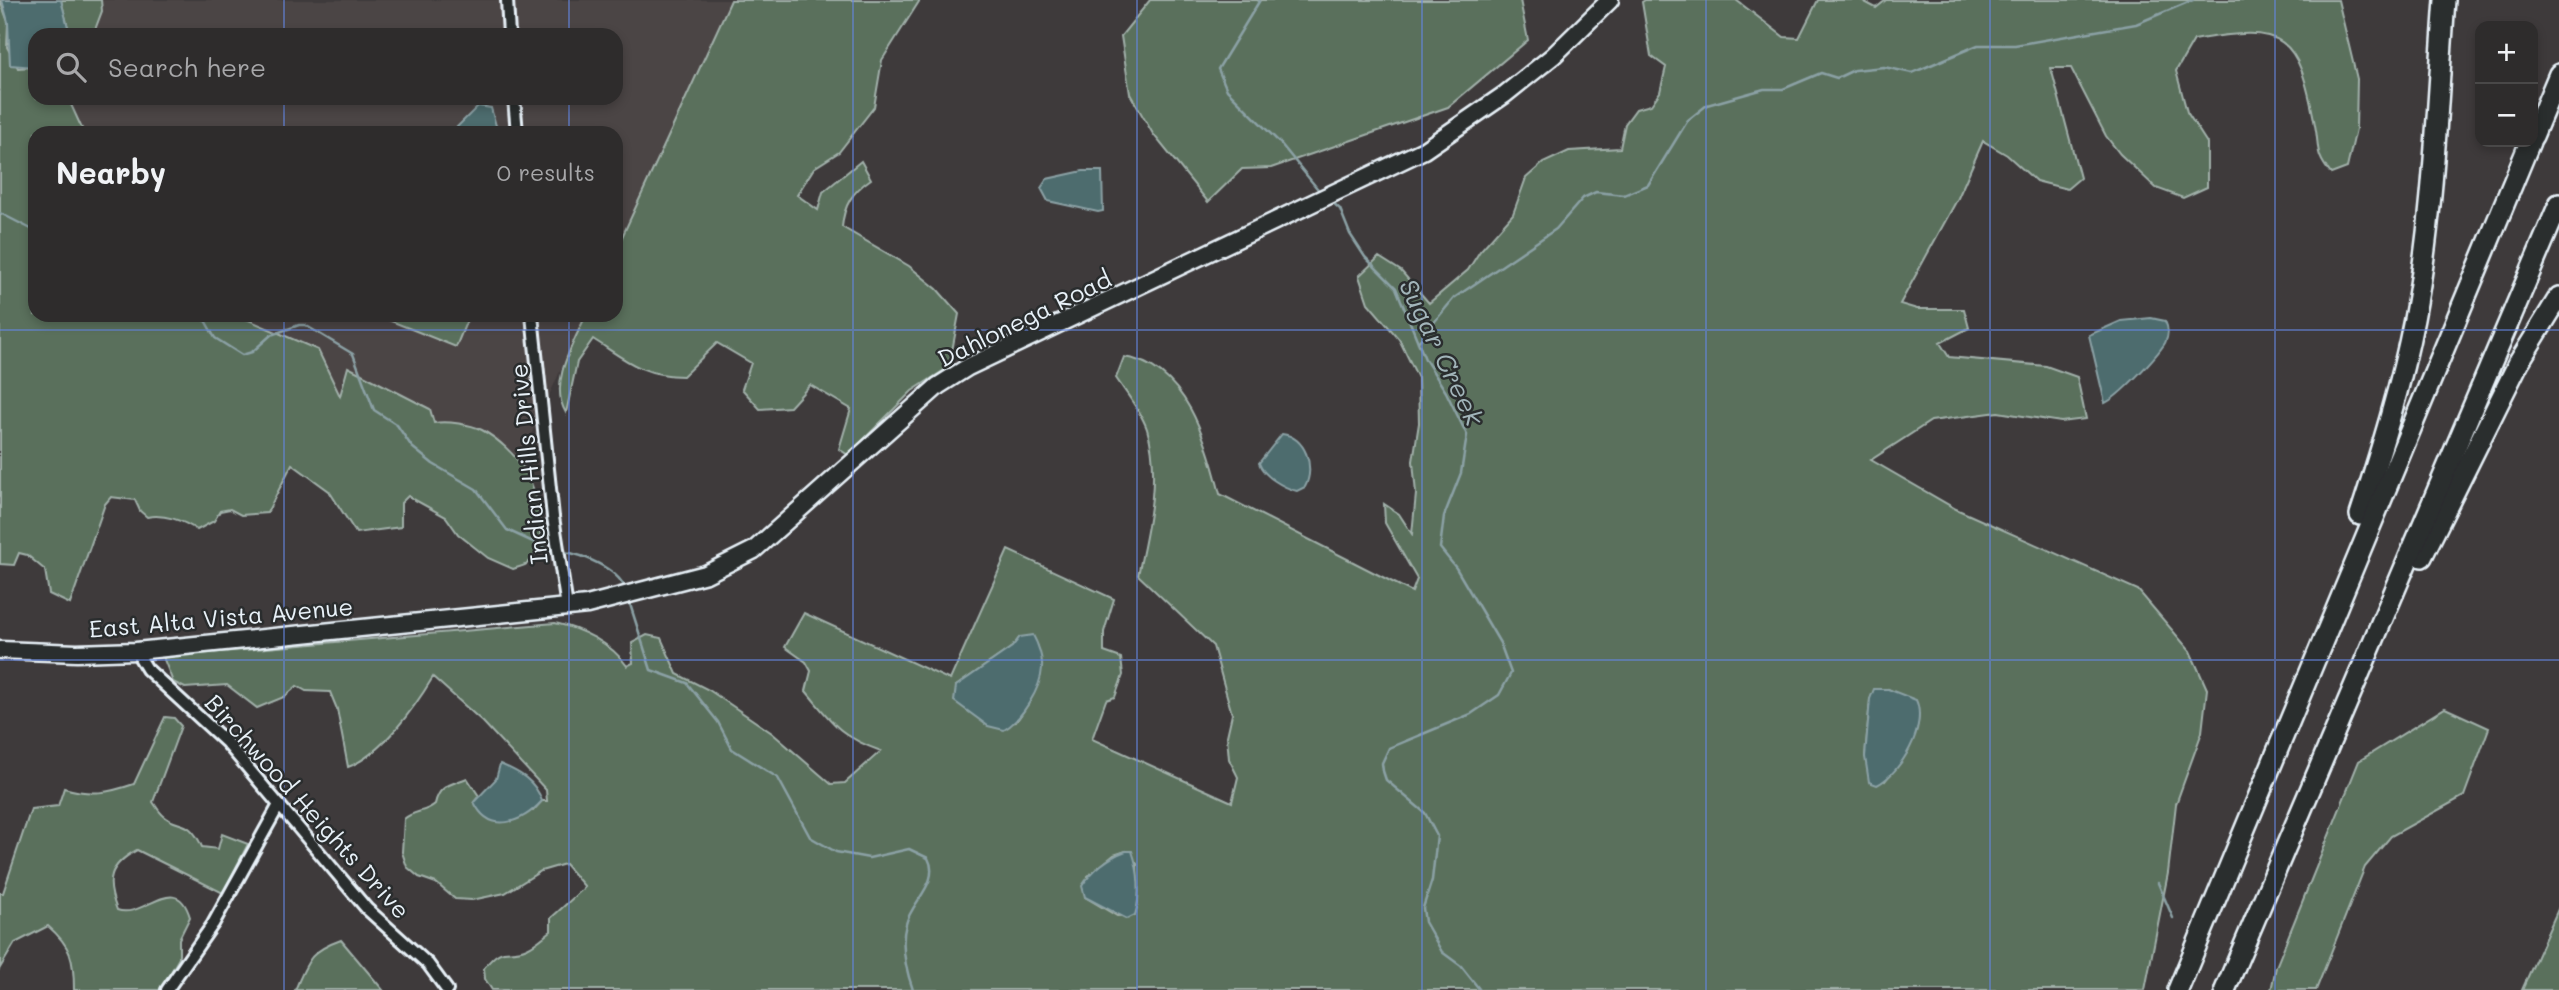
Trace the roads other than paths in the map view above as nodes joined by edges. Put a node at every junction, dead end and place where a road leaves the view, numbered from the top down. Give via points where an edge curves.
1 (507, 0) edge
2 (1610, 0) edge
3 (2445, 0) edge
4 (509, 28) edge
5 (2559, 74) edge
6 (515, 105) edge
7 (2538, 124) edge
8 (516, 126) edge
9 (2528, 147) edge
10 (2559, 204) edge
11 (2559, 297) edge
12 (534, 322) edge
13 (566, 607) junction
14 (446, 619) joint
15 (0, 650) edge
16 (136, 650) junction
17 (2367, 655) junction
18 (2279, 750) junction
19 (279, 805) junction
20 (167, 990) edge
21 (447, 990) edge
22 (2178, 990) edge
23 (2225, 990) edge

1 - 4 street
2 - 13 main road, Dahlonega Road via 1514,88 1424,150 978,362 938,386 754,550 706,574 668,586
3 - 18 highway via 2429,212 2412,331 2394,411
5 - 7 highway
6 - 8 street
9 - 18 highway
10 - 17 highway
11 - 17 highway via 2519,362 2383,635
12 - 13 street, Indian Hills Drive
13 - 14 main road, Dahlonega Road
14 - 16 main road, East Alta Vista Avenue
15 - 16 main road, East Alta Vista Avenue
16 - 19 street, Birchwood Heights Drive via 147,668 202,717
17 - 23 highway
18 - 22 highway
19 - 20 street via 213,924
19 - 21 street, Birchwood Heights Drive via 367,909 428,964

